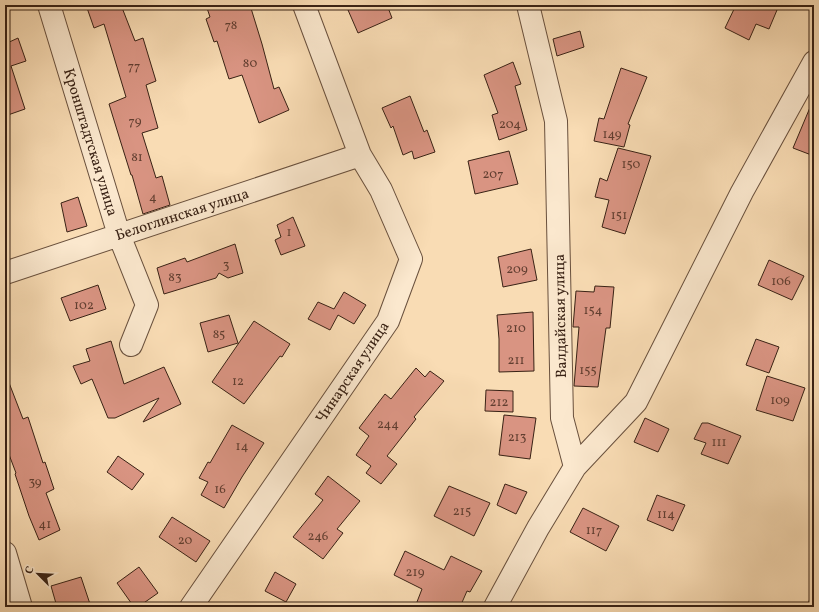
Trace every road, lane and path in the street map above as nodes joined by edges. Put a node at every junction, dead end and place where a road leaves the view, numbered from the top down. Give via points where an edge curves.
1 (49, 5) edge
2 (304, 5) edge
3 (528, 5) edge
4 (814, 62) edge
5 (360, 155) junction
6 (119, 235) junction
7 (5, 273) edge
8 (131, 345) dead end
9 (575, 467) junction
10 (5, 554) edge
11 (21, 607) edge
12 (191, 607) edge
13 (495, 607) edge

1 - 6 street, Кронштадтская улица
2 - 5 street, Чинарская улица
3 - 9 street, Валдайская улица via 556,121 562,418
4 - 9 street via 742,192 636,402
5 - 6 street, Белоглинская улица
5 - 12 street, Чинарская улица via 380,190 411,259 388,321
6 - 7 street, Белоглинская улица
6 - 8 street, Кронштадтская улица via 147,305
9 - 13 street
10 - 11 street

